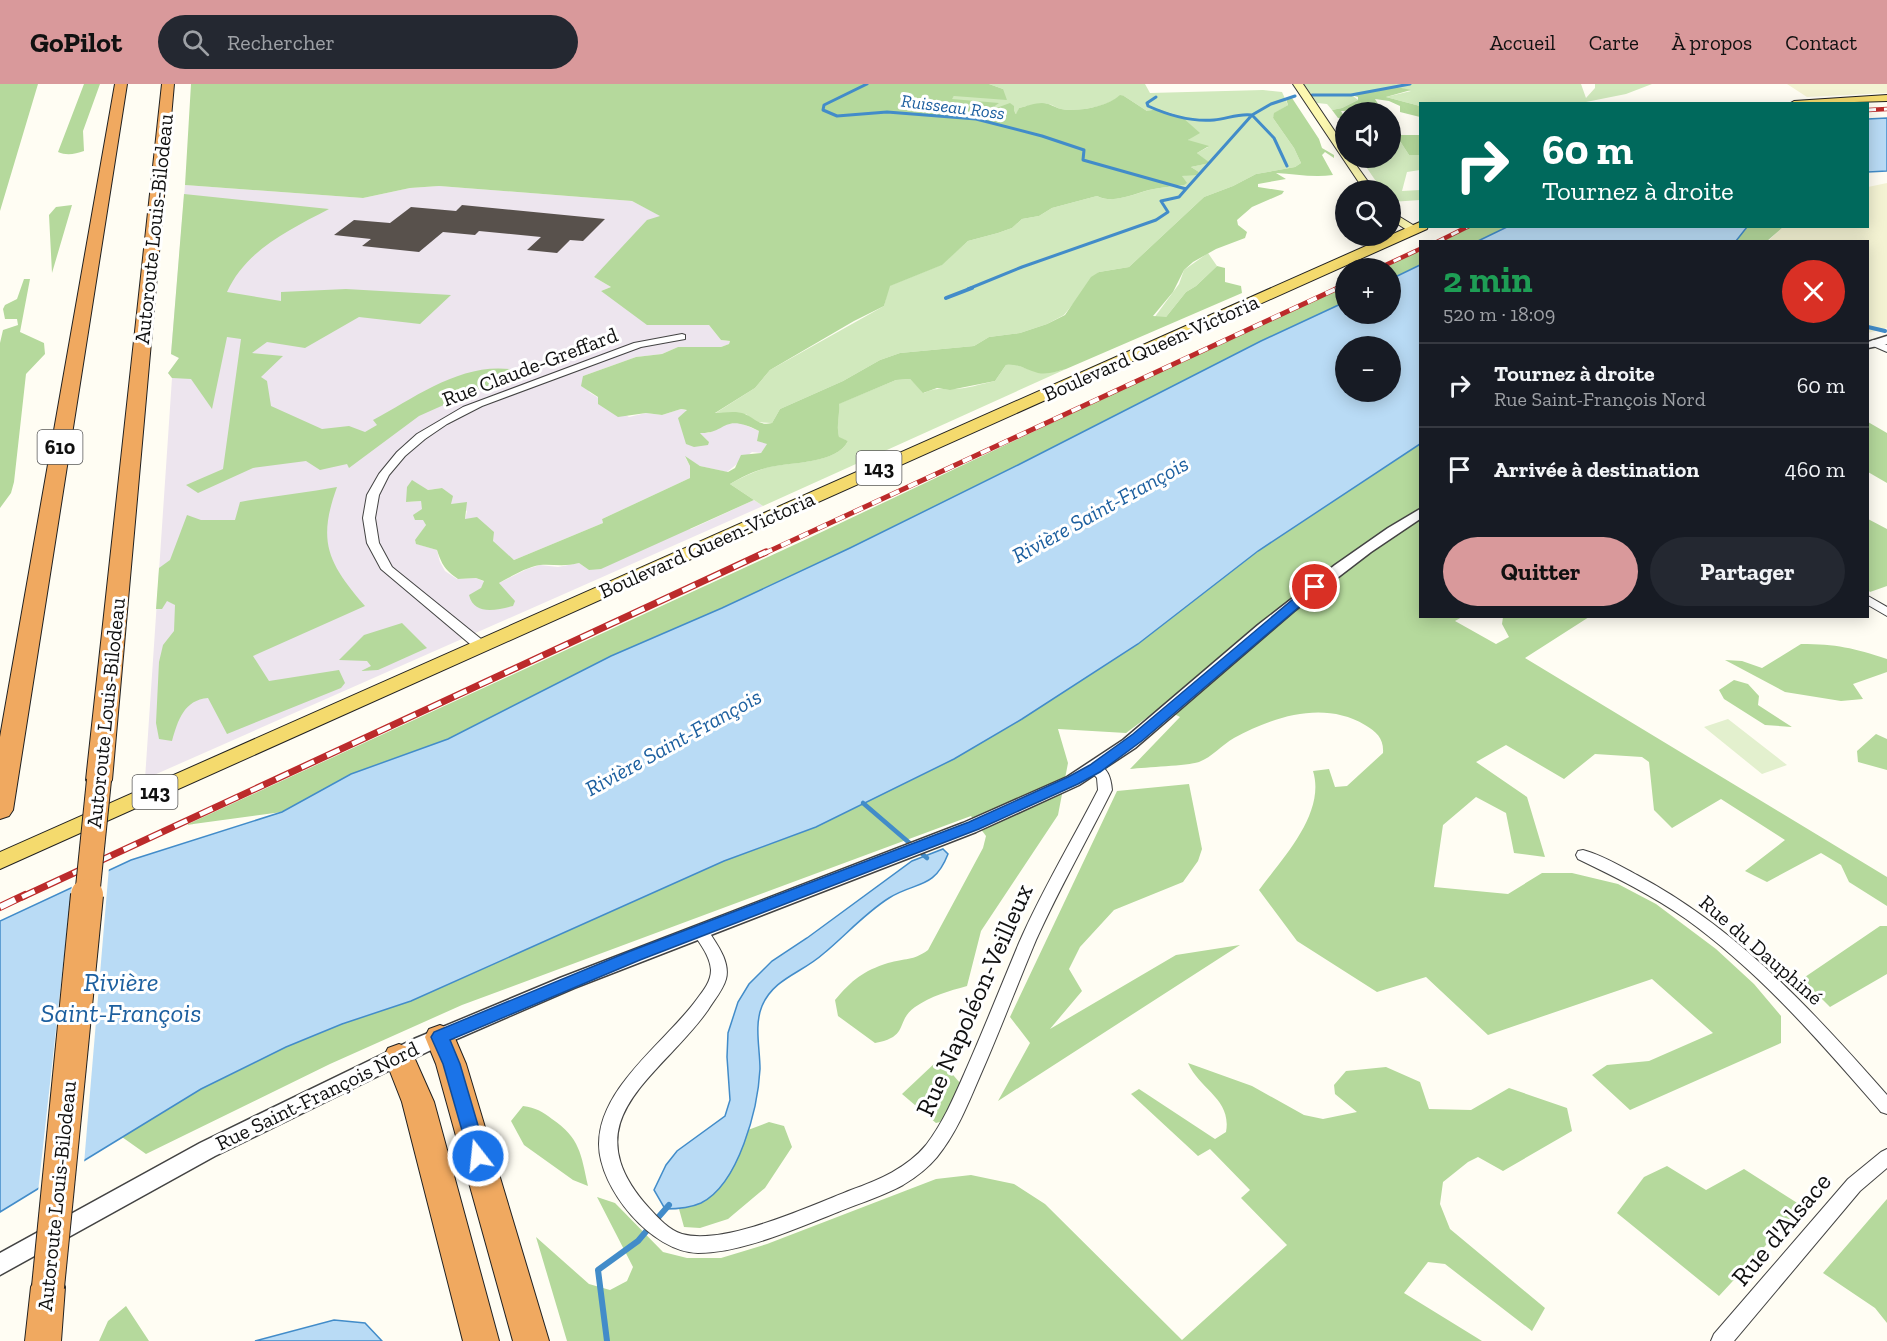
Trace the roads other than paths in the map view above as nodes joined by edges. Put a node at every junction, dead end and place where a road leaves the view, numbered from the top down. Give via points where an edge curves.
1 (121, 84) edge
2 (168, 84) edge
3 (1298, 84) edge
4 (1887, 98) edge
5 (1825, 102) edge
6 (1335, 140) edge
7 (1401, 220) edge
8 (1418, 228) edge
9 (682, 337) dead end
10 (1887, 340) edge
11 (1871, 344) edge
12 (1887, 350) edge
13 (1419, 514) edge
14 (1869, 601) edge
15 (1887, 612) edge
16 (481, 646) junction
17 (1095, 768) junction
18 (0, 810) edge
19 (1583, 855) dead end
20 (0, 861) edge
21 (700, 931) junction
22 (440, 1037) junction
23 (399, 1056) junction
24 (1887, 1107) edge
25 (1887, 1157) edge
26 (0, 1265) edge
27 (43, 1341) edge
28 (481, 1341) edge
29 (531, 1341) edge
30 (1721, 1341) edge

1 - 18 highway, 610
2 - 27 highway, Autoroute Louis-Bilodeau, bridge
3 - 6 main road
4 - 5 main road
7 - 8 main road
8 - 16 main road, Boulevard Queen-Victoria / 143
9 - 16 street, Rue Claude-Greffard via 647,343 476,405 419,437 378,483 369,508 369,533 378,558
10 - 11 street
11 - 12 street
13 - 17 street, Rue Saint-François Nord via 1300,599 1150,727
14 - 15 street
16 - 20 main road, Boulevard Queen-Victoria / 143
17 - 21 street, Rue Saint-François Nord via 951,835
17 - 21 street, Rue Napoléon-Veilleux via 1104,777 1105,789 1029,939 952,1120 932,1150 892,1182 711,1245 679,1242 641,1213 614,1175 608,1148 610,1129 623,1098 694,1018 718,981 717,959
19 - 24 street, Rue du Dauphiné via 1668,899 1722,939 1824,1036
21 - 22 street, Rue Saint-François Nord
22 - 23 street, Rue Saint-François Nord
22 - 29 highway
23 - 26 street, Rue Saint-François Nord via 241,1132
23 - 28 highway via 418,1102
25 - 30 street, Rue d'Alsace via 1854,1185

